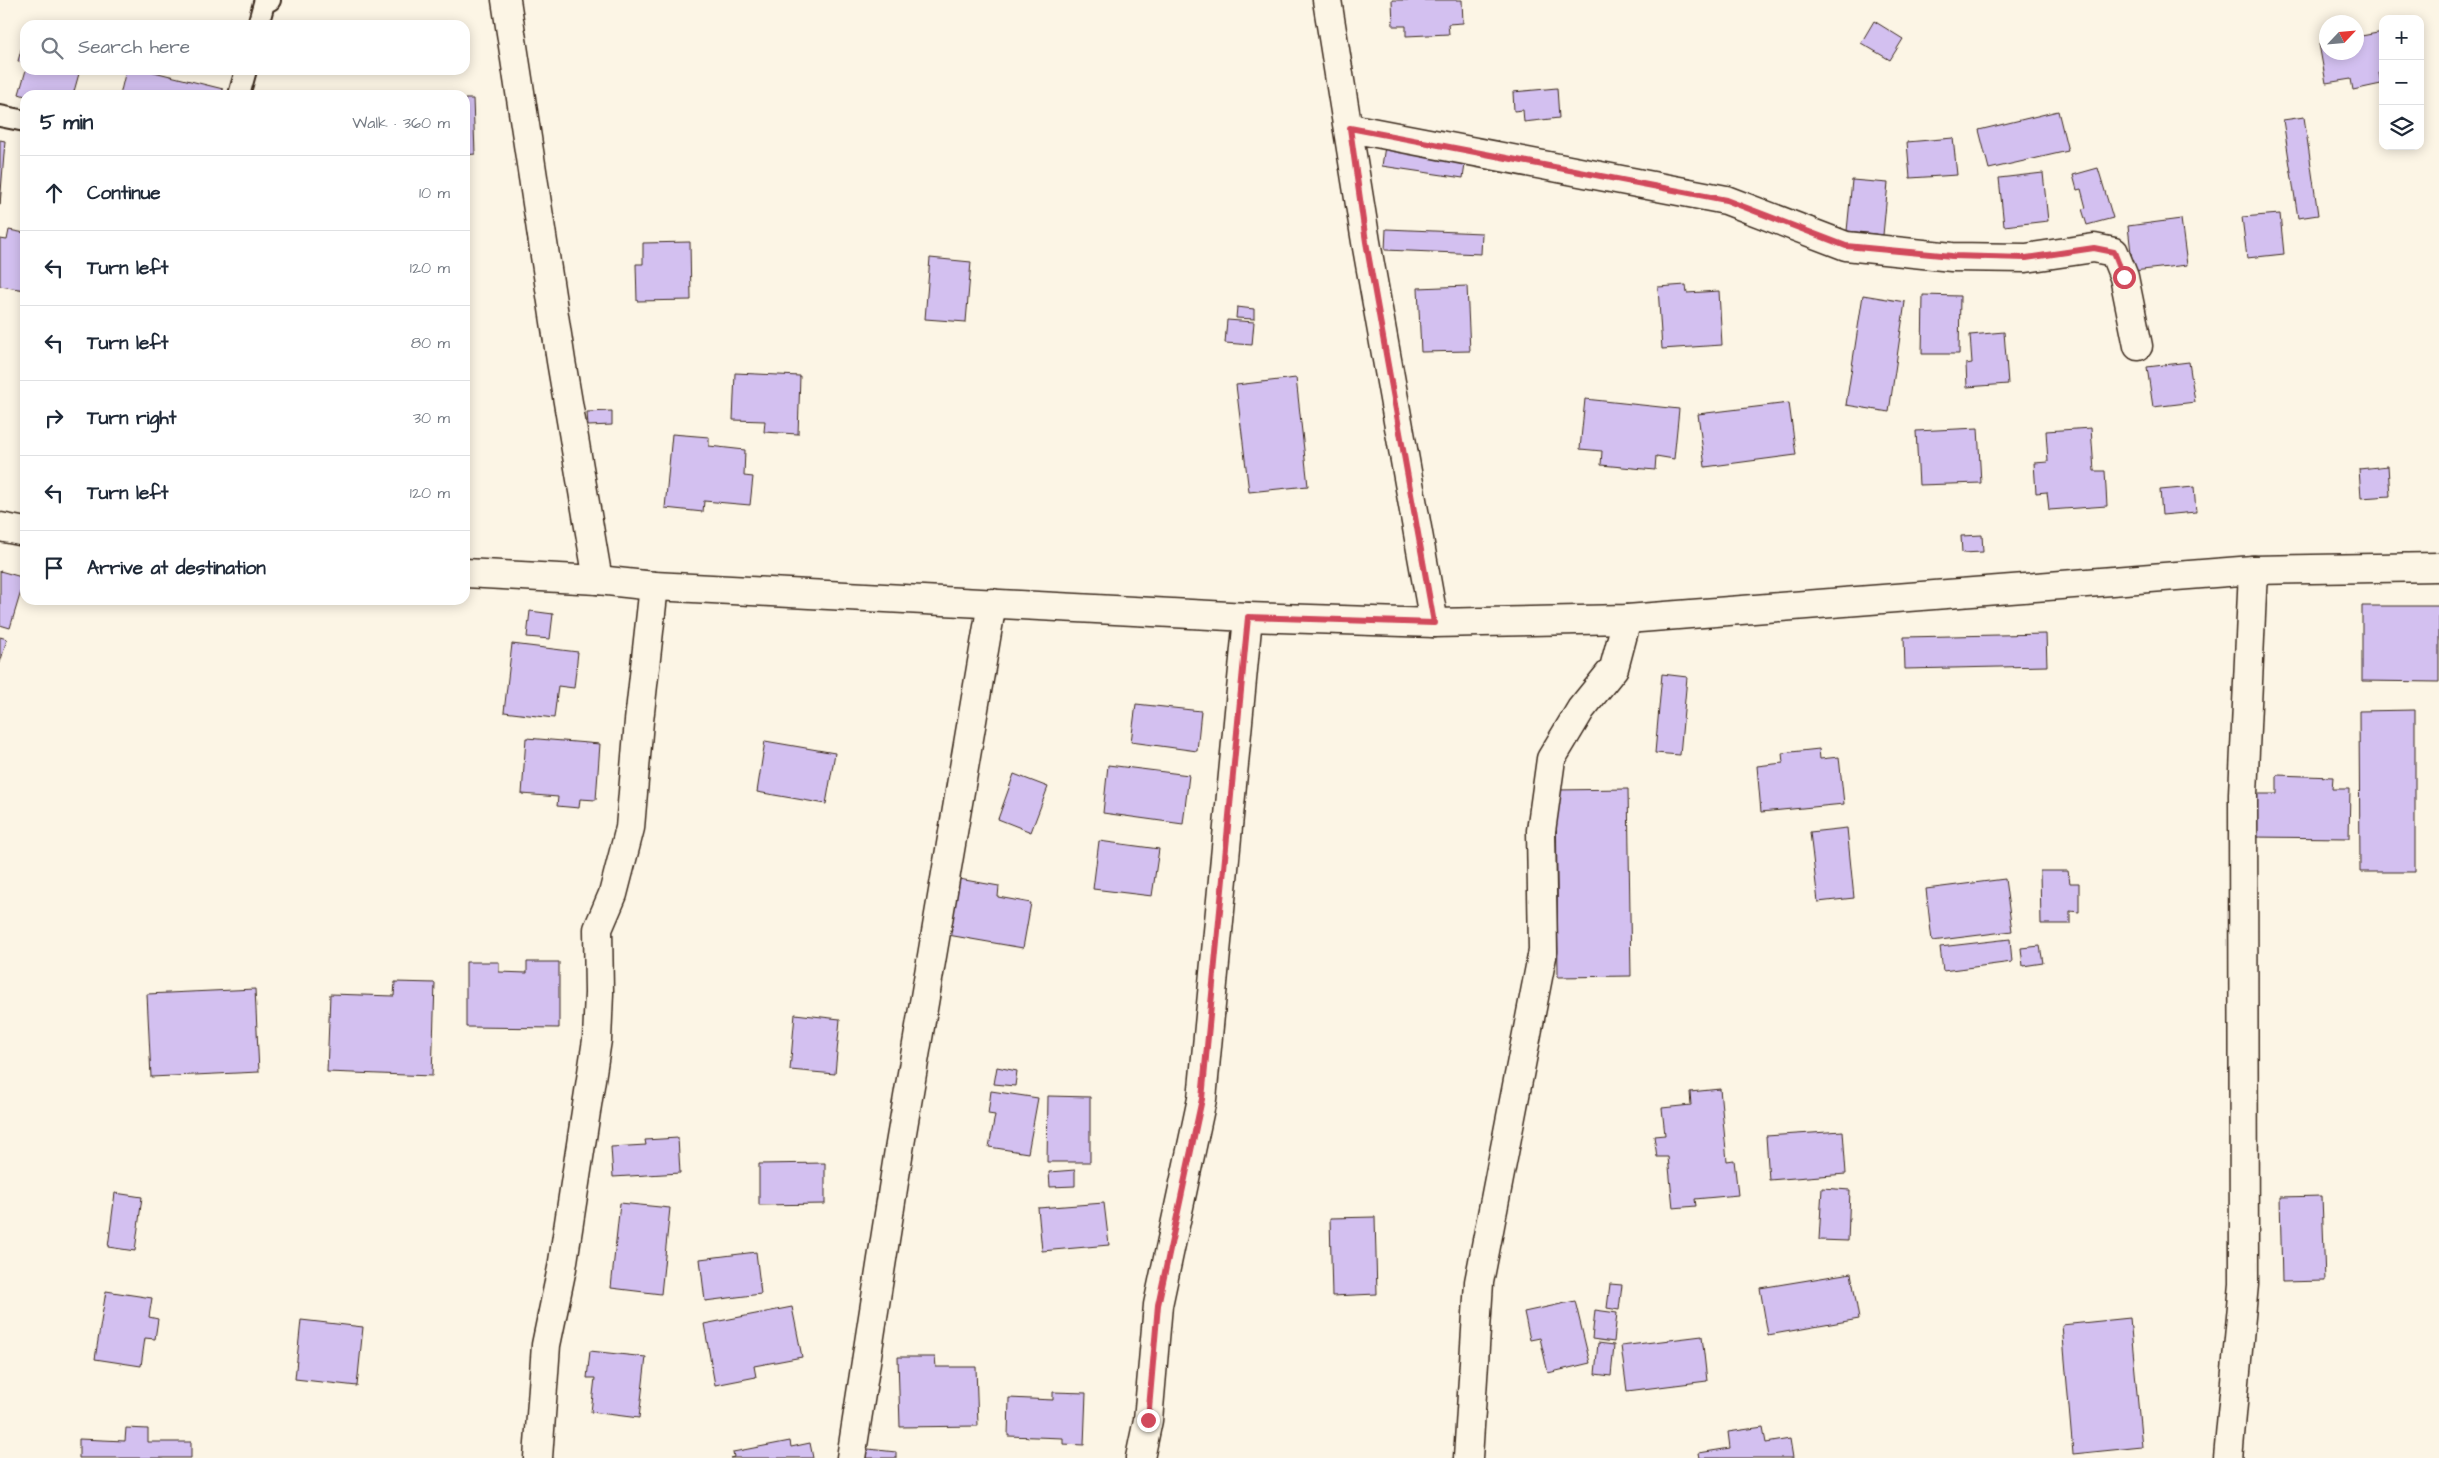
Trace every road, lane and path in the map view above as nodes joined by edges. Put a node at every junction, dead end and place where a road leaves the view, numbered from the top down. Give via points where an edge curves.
1 (270, 0) edge
2 (506, 0) edge
3 (1327, 0) edge
4 (259, 20) edge
5 (244, 75) edge
6 (240, 90) edge
7 (0, 116) edge
8 (20, 120) edge
9 (1350, 128) junction
10 (2138, 346) dead end
11 (0, 527) edge
12 (20, 531) edge
13 (2439, 567) edge
14 (2253, 570) junction
15 (470, 573) edge
16 (598, 580) junction
17 (654, 586) junction
18 (992, 603) junction
19 (1248, 617) junction
20 (1627, 619) junction
21 (1434, 623) junction
22 (538, 1458) edge
23 (851, 1458) edge
24 (1140, 1458) edge
25 (1468, 1458) edge
26 (2228, 1458) edge

1 - 4 lane via 264,3
2 - 16 street via 562,370
3 - 9 street
5 - 6 lane
7 - 8 lane
9 - 10 street via 1726,200 1846,246 1952,256 2026,258 2094,248 2114,252 2124,277
9 - 21 street via 1366,242
11 - 12 street
13 - 14 street
14 - 20 street
14 - 26 street via 2242,794 2244,1284
15 - 16 street
16 - 17 street
17 - 18 street
17 - 22 street via 630,828 612,894 598,929 597,1040 562,1268 546,1345
18 - 19 street
18 - 23 street via 899,1150
19 - 21 street
19 - 24 street via 1202,1099 1158,1305 1148,1420
20 - 21 street
20 - 25 street via 1614,668 1581,709 1551,759 1541,831 1543,951 1479,1282

